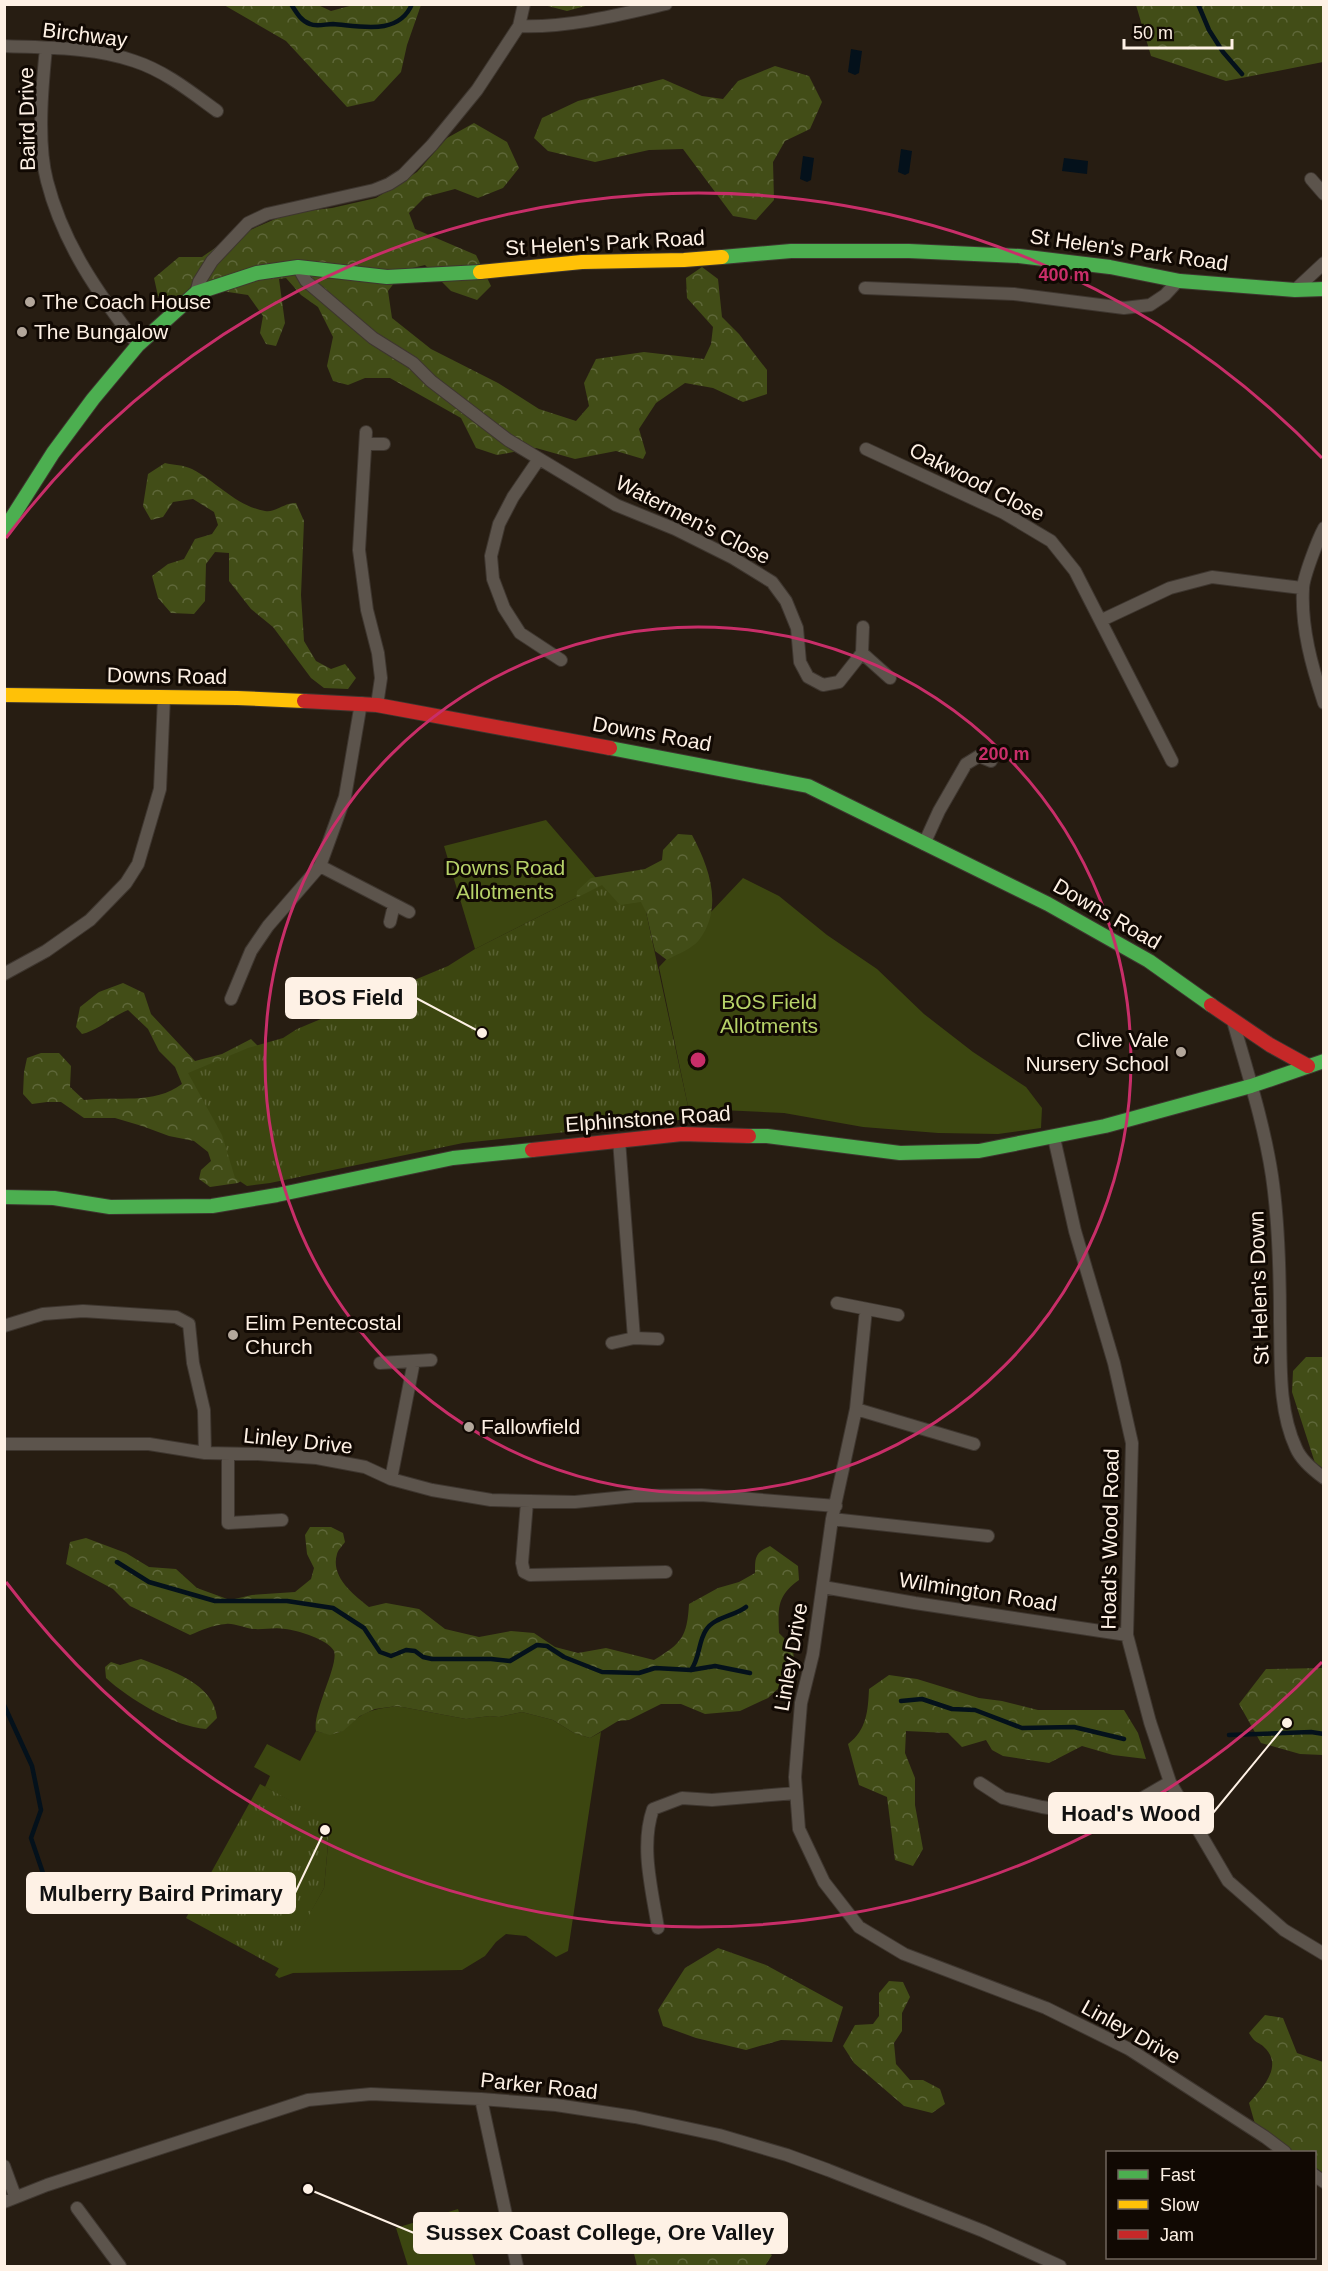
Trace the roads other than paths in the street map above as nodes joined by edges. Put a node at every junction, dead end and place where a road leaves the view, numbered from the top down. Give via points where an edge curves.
1 (524, 4) edge
2 (666, 4) edge
3 (519, 26) junction
4 (4, 46) edge
5 (46, 48) junction
6 (217, 111) dead end
7 (1311, 178) dead end
8 (1323, 194) edge
9 (1323, 263) edge
10 (298, 267) junction
11 (1178, 281) junction
12 (865, 288) dead end
13 (1323, 289) edge
14 (1295, 290) junction
15 (196, 294) junction
16 (138, 345) junction
17 (384, 444) dead end
18 (866, 449) dead end
19 (539, 459) junction
20 (1323, 528) edge
21 (4, 530) edge
22 (1302, 588) junction
23 (1102, 620) junction
24 (863, 627) dead end
25 (862, 653) junction
26 (561, 660) dead end
27 (890, 678) dead end
28 (4, 695) edge
29 (164, 697) junction
30 (361, 703) junction
31 (1323, 703) edge
32 (377, 705) junction
33 (991, 761) dead end
34 (1172, 761) dead end
35 (924, 844) junction
36 (320, 866) junction
37 (394, 905) junction
38 (409, 912) dead end
39 (390, 922) dead end
40 (4, 974) edge
41 (231, 999) dead end
42 (1233, 1021) junction
43 (1323, 1061) edge
44 (1308, 1066) junction
45 (1251, 1086) junction
46 (1054, 1138) junction
47 (619, 1140) junction
48 (4, 1197) edge
49 (837, 1303) dead end
50 (866, 1309) junction
51 (898, 1315) dead end
52 (4, 1326) edge
53 (634, 1338) junction
54 (658, 1339) dead end
55 (612, 1343) dead end
56 (431, 1360) dead end
57 (414, 1361) junction
58 (380, 1364) dead end
59 (856, 1409) junction
60 (4, 1444) edge
61 (974, 1444) dead end
62 (204, 1453) junction
63 (228, 1454) junction
64 (1323, 1478) edge
65 (391, 1479) junction
66 (527, 1502) junction
67 (836, 1506) junction
68 (282, 1520) dead end
69 (832, 1520) junction
70 (988, 1536) dead end
71 (666, 1572) dead end
72 (823, 1587) junction
73 (1127, 1635) junction
74 (1170, 1782) junction
75 (980, 1784) dead end
76 (796, 1793) junction
77 (658, 1928) dead end
78 (1323, 1954) edge
79 (481, 2099) junction
80 (1283, 2151) edge
81 (4, 2166) edge
82 (10, 2199) edge
83 (77, 2208) dead end
84 (120, 2266) edge
85 (517, 2266) edge
86 (1060, 2266) edge

1 - 3 street
2 - 3 street via 582,22
3 - 15 street via 477,90 403,175 374,190 267,214 248,223 212,261
4 - 5 street, Birchway
5 - 6 street, Birchway via 135,61 175,80
5 - 16 street, Baird Drive via 42,134 47,179 64,232 86,272
7 - 8 street
9 - 14 street
10 - 11 street, St Helen's Park Road via 387,277 791,251 909,251 1019,256 1110,267
10 - 15 street, St Helen's Park Road via 257,273
10 - 19 street, Watermen's Close via 306,281 373,338 413,363 508,440
11 - 12 street via 1150,305 1124,308 1014,294
11 - 14 street, St Helen's Park Road
13 - 14 street, St Helen's Park Road
15 - 16 street, St Helen's Park Road
16 - 21 street, St Helen's Park Road via 53,453
17 - 32 street via 366,438 359,550 367,610 378,652 381,678
18 - 23 street, Oakwood Close via 1004,513 1051,542 1076,571
19 - 25 street, Watermen's Close via 616,505 714,548 772,582 786,601 797,628 800,662 808,677 823,685 840,682
19 - 26 street via 499,524 491,556 493,579 504,609 520,633
20 - 22 street
22 - 23 street via 1212,577 1170,588
22 - 31 street via 1310,660
23 - 34 street, Oakwood Close
24 - 25 street
25 - 27 street
28 - 29 street, Downs Road
29 - 30 street, Downs Road
29 - 40 street via 160,789 138,864 126,883 90,920
30 - 32 street, Downs Road
30 - 36 street via 345,797
32 - 35 street, Downs Road via 808,786
33 - 35 street via 979,756 966,764
35 - 42 street, Downs Road via 1048,904 1149,961
36 - 37 street
36 - 41 street via 251,951
37 - 38 street
37 - 39 street
42 - 44 street, Downs Road
42 - 45 street
43 - 44 street, Elphinstone Road
44 - 45 street, Elphinstone Road
45 - 46 street, Elphinstone Road
45 - 64 street, St Helen's Down via 1272,1174 1279,1236 1280,1366 1286,1420 1296,1450
46 - 47 street, Elphinstone Road via 950,1153 900,1153 729,1134
46 - 73 street, Hoad's Wood Road via 1132,1443
47 - 48 street, Elphinstone Road via 453,1158 212,1206 110,1207 54,1198
47 - 53 street
49 - 50 street
50 - 51 street
50 - 59 street
52 - 62 street via 43,1314 83,1311 176,1317 189,1324 204,1410
53 - 54 street
53 - 55 street
56 - 57 street
57 - 58 street
57 - 65 street
59 - 61 street
59 - 67 street
60 - 62 street, Linley Drive via 149,1444
62 - 63 street, Linley Drive
63 - 65 street, Linley Drive via 317,1458 365,1467
63 - 68 street via 228,1523
65 - 66 street, Linley Drive via 491,1500
66 - 67 street, Linley Drive via 701,1495
66 - 71 street via 524,1572
67 - 69 street, Linley Drive
69 - 70 street
69 - 72 street, Linley Drive
72 - 73 street, Wilmington Road
72 - 76 street, Linley Drive via 801,1703
73 - 74 street, Hoad's Wood Road
74 - 75 street via 1127,1807 1088,1814 1003,1798
74 - 78 street, Hoad's Wood Road via 1228,1881 1284,1930
76 - 77 street via 712,1800 682,1798 653,1809 647,1825 647,1845
76 - 80 street, Linley Drive via 799,1829 824,1882 859,1927 904,1954 1046,2008 1129,2049
79 - 82 street, Parker Road via 371,2094 308,2100
79 - 85 street
79 - 86 street, Parker Road via 624,2115 719,2135 828,2170
81 - 82 street
83 - 84 street

